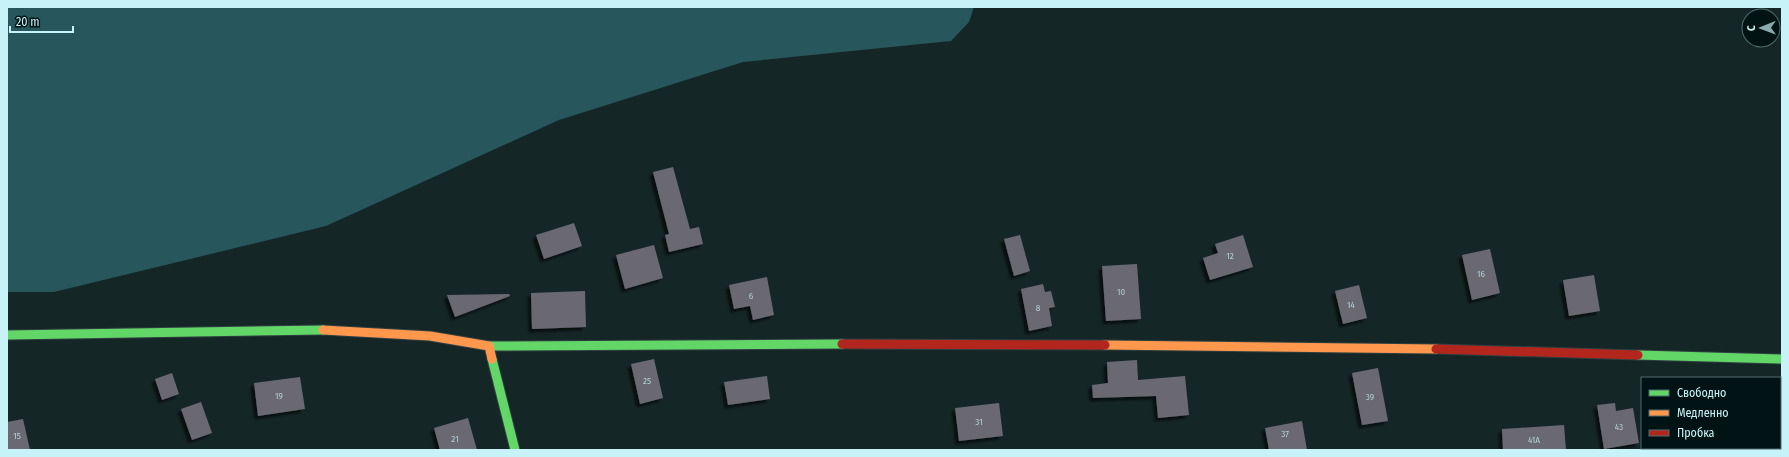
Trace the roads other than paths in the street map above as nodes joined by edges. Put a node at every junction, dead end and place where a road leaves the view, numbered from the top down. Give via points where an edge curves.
1 (7, 335) edge
2 (489, 346) junction
3 (1782, 359) edge
4 (515, 450) edge

1 - 2 street via 336,330 430,336
2 - 3 street via 948,342 1426,349
2 - 4 street

